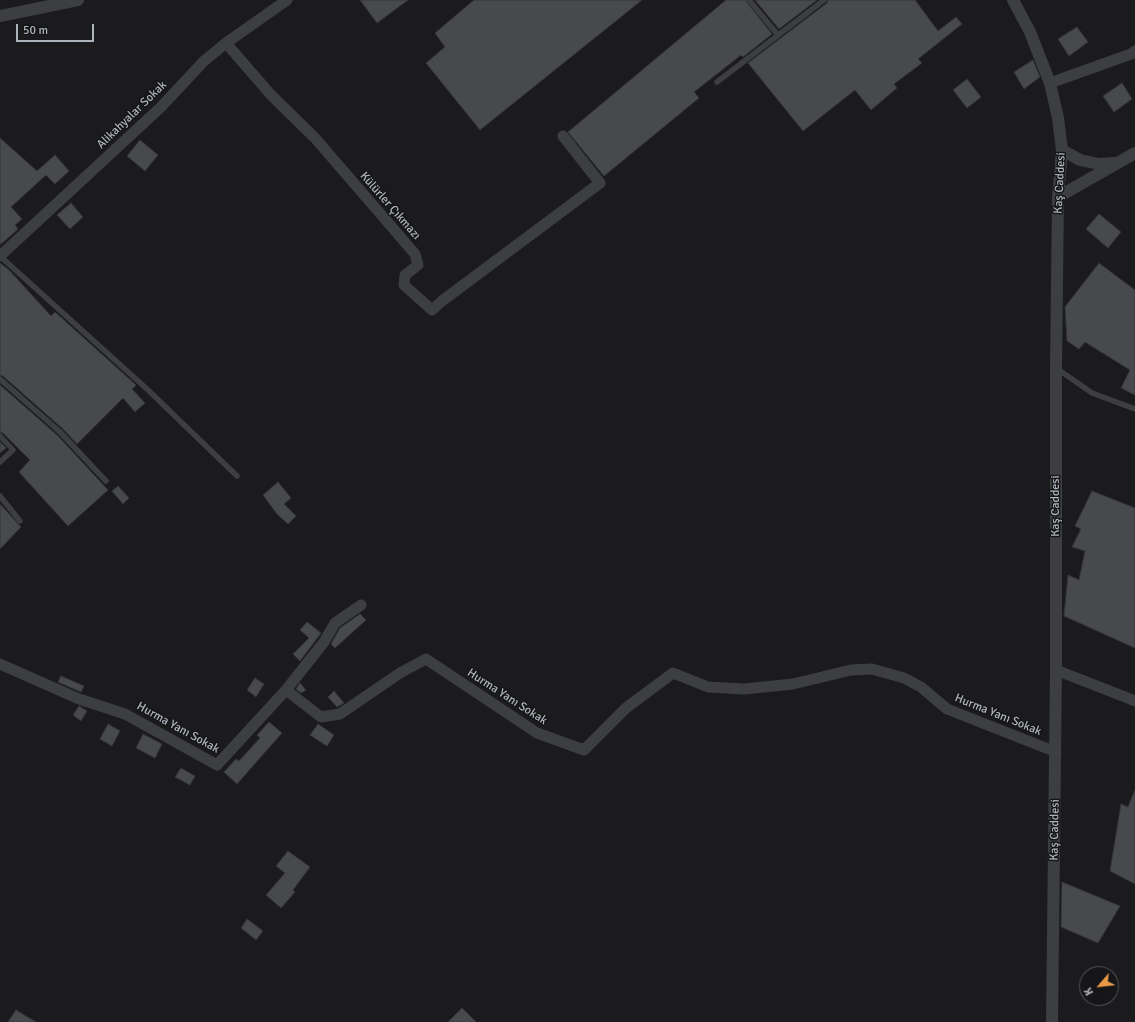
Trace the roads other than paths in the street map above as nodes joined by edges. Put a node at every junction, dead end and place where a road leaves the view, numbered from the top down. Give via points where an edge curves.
1 (78, 0) edge
2 (287, 0) edge
3 (749, 0) edge
4 (824, 0) edge
5 (1013, 0) edge
6 (0, 16) edge
7 (778, 35) junction
8 (226, 43) junction
9 (1135, 51) edge
10 (717, 82) dead end
11 (1050, 83) junction
12 (563, 136) dead end
13 (1062, 150) junction
14 (1135, 153) edge
15 (1120, 162) junction
16 (1058, 197) junction
17 (0, 256) edge
18 (1056, 368) junction
19 (0, 379) edge
20 (1135, 409) edge
21 (0, 436) edge
22 (0, 462) edge
23 (237, 476) dead end
24 (106, 481) dead end
25 (0, 496) edge
26 (20, 521) dead end
27 (361, 605) dead end
28 (0, 664) edge
29 (1056, 670) junction
30 (286, 690) junction
31 (1135, 701) edge
32 (1056, 752) junction
33 (1052, 1022) edge

1 - 6 street
2 - 8 street, Alikahyalar Sokak
3 - 7 lane
4 - 7 lane
5 - 11 street, Kaş Caddesi via 1030,32
7 - 10 lane
8 - 12 street, Külürler Çıkmazı via 271,96 315,138 415,254 418,265 406,275 404,285 432,310 600,182
8 - 17 street, Alikahyalar Sokak
9 - 11 street
11 - 13 street, Kaş Caddesi
13 - 15 street via 1080,160 1099,164
13 - 16 street, Kaş Caddesi
14 - 15 street
15 - 16 street
16 - 18 street, Kaş Caddesi
17 - 23 lane via 148,390
18 - 20 lane via 1092,393
18 - 29 street, Kaş Caddesi
19 - 24 lane via 60,432
21 - 22 lane via 13,450
25 - 26 lane
27 - 30 street via 335,623 324,642
28 - 30 street, Hurma Yanı Sokak via 79,699 125,714 217,765
29 - 31 street
29 - 32 street, Kaş Caddesi
30 - 32 street, Hurma Yanı Sokak via 321,717 340,714 400,673 426,659 537,733 584,750 626,708 673,673 708,687 744,689 794,684 851,670 872,669 904,678 921,687 947,709
32 - 33 street, Kaş Caddesi

